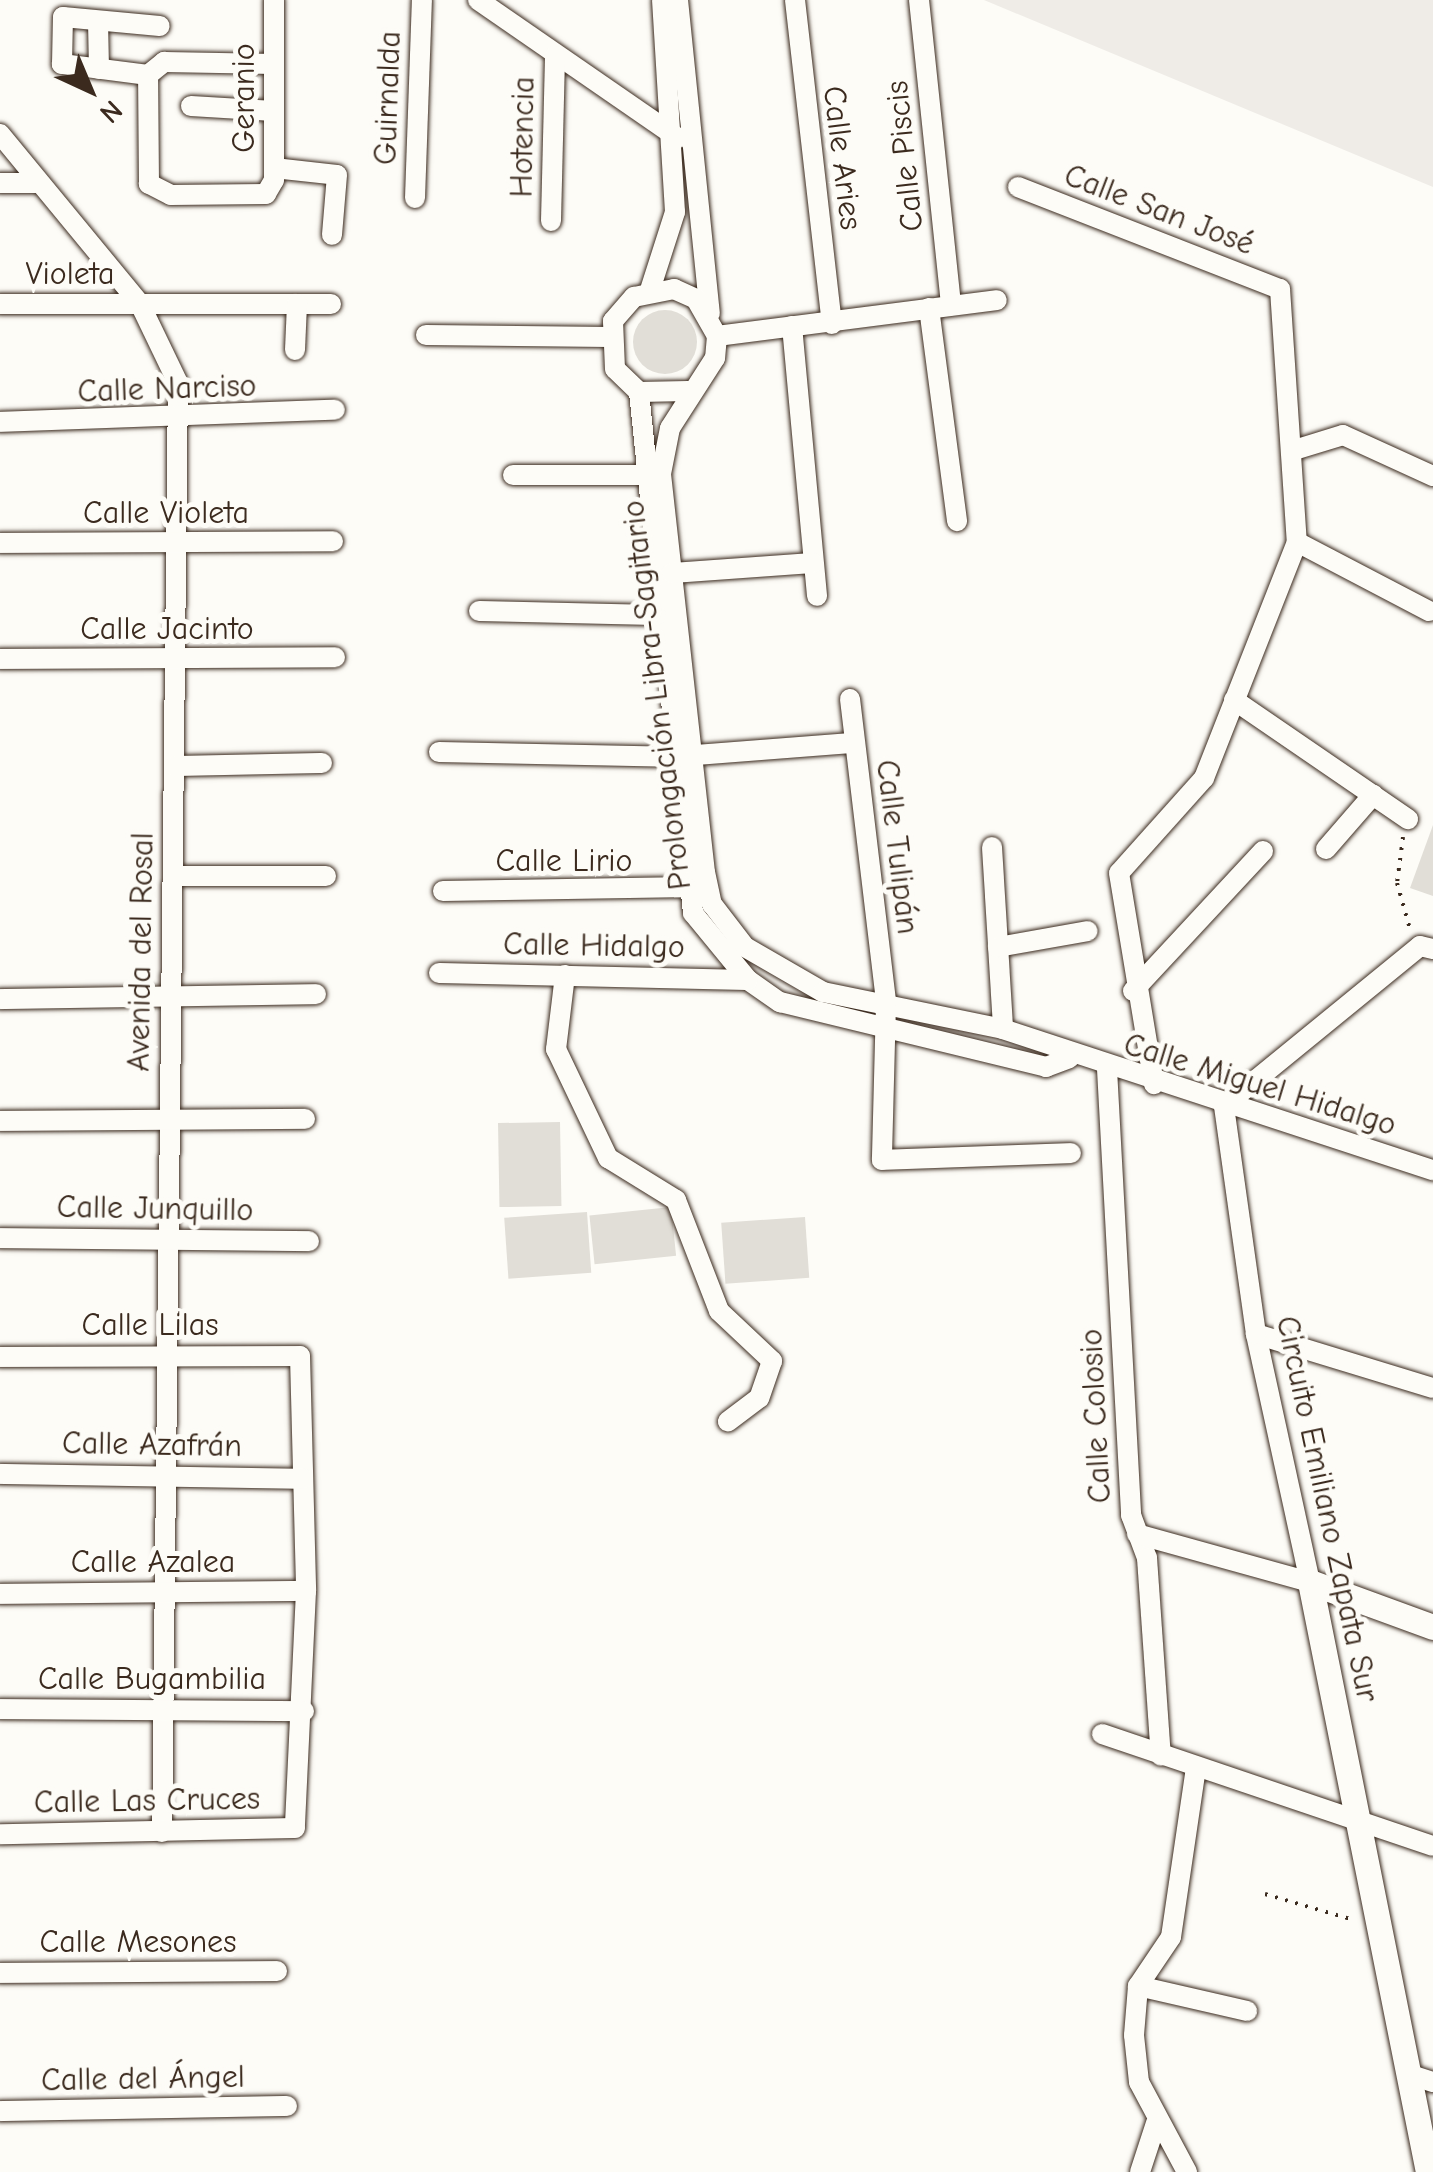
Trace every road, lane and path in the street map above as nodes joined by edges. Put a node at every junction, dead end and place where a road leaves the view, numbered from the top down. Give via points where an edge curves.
1 (274, 0) edge
2 (422, 0) edge
3 (478, 0) edge
4 (662, 0) edge
5 (678, 0) edge
6 (794, 0) edge
7 (919, 0) edge
8 (98, 21) junction
9 (160, 26) dead end
10 (555, 56) junction
11 (274, 64) junction
12 (98, 69) junction
13 (148, 75) junction
14 (191, 106) dead end
15 (274, 111) junction
16 (0, 134) edge
17 (681, 138) junction
18 (274, 168) junction
19 (38, 182) junction
20 (0, 183) edge
21 (1018, 186) dead end
22 (416, 198) dead end
23 (551, 220) dead end
24 (332, 235) dead end
25 (650, 290) junction
26 (998, 300) dead end
27 (0, 304) edge
28 (140, 304) junction
29 (298, 304) junction
30 (331, 304) dead end
31 (952, 305) junction
32 (929, 308) junction
33 (832, 324) junction
34 (714, 326) junction
35 (792, 326) junction
36 (426, 335) dead end
37 (609, 337) junction
38 (295, 350) dead end
39 (688, 391) junction
40 (639, 392) junction
41 (335, 410) dead end
42 (0, 422) edge
43 (176, 422) junction
44 (1290, 451) junction
45 (513, 475) dead end
46 (651, 475) junction
47 (1433, 476) edge
48 (957, 521) dead end
49 (332, 541) dead end
50 (1297, 542) junction
51 (0, 543) edge
52 (175, 544) junction
53 (812, 563) junction
54 (672, 573) junction
55 (817, 596) dead end
56 (1428, 610) dead end
57 (479, 611) dead end
58 (656, 615) junction
59 (335, 658) dead end
60 (0, 659) edge
61 (174, 659) junction
62 (850, 698) dead end
63 (1234, 700) junction
64 (854, 743) junction
65 (438, 752) dead end
66 (694, 756) junction
67 (670, 757) junction
68 (322, 763) dead end
69 (176, 766) junction
70 (1373, 795) junction
71 (1408, 819) joint
72 (992, 847) dead end
73 (1326, 848) dead end
74 (1263, 852) dead end
75 (173, 876) junction
76 (326, 876) dead end
77 (686, 886) junction
78 (443, 891) dead end
79 (1088, 931) dead end
80 (998, 946) junction
81 (1426, 947) edge
82 (439, 973) dead end
83 (565, 975) junction
84 (748, 980) junction
85 (1133, 991) junction
86 (316, 994) dead end
87 (169, 996) junction
88 (0, 999) edge
89 (886, 1003) junction
90 (881, 1027) junction
91 (1003, 1029) junction
92 (1069, 1058) junction
93 (1106, 1069) junction
94 (1154, 1084) junction
95 (1224, 1106) junction
96 (305, 1118) dead end
97 (168, 1120) junction
98 (0, 1121) edge
99 (1071, 1154) dead end
100 (1433, 1170) edge
101 (168, 1236) junction
102 (0, 1238) edge
103 (308, 1241) dead end
104 (1256, 1334) junction
105 (168, 1352) junction
106 (0, 1356) edge
107 (1433, 1388) edge
108 (728, 1420) dead end
109 (168, 1471) junction
110 (0, 1474) edge
111 (302, 1479) junction
112 (1137, 1534) junction
113 (1310, 1582) junction
114 (165, 1591) junction
115 (306, 1591) junction
116 (0, 1594) edge
117 (1433, 1627) edge
118 (164, 1705) junction
119 (0, 1709) edge
120 (304, 1711) junction
121 (1102, 1734) dead end
122 (1161, 1756) junction
123 (1196, 1768) junction
124 (1356, 1820) junction
125 (162, 1832) junction
126 (0, 1834) edge
127 (1433, 1846) edge
128 (1265, 1894) dead end
129 (1378, 1927) junction
130 (277, 1971) dead end
131 (0, 1973) edge
132 (1138, 1986) junction
133 (1247, 2011) dead end
134 (1421, 2078) edge
135 (287, 2106) dead end
136 (0, 2111) edge
137 (1156, 2123) junction
138 (1140, 2172) edge
139 (1187, 2172) edge
140 (1428, 2172) edge

1 - 11 street, Geranio
2 - 22 street, Guirnalda
3 - 10 street
4 - 17 street
5 - 17 street
6 - 33 street, Calle Aries
7 - 31 street, Calle Piscis
8 - 9 street
8 - 12 street
8 - 12 street via 63,17 62,64
10 - 17 street
10 - 23 street, Hotencia
11 - 13 street via 164,62
11 - 15 street, Geranio
12 - 13 street
13 - 18 street, Geranio via 149,184 172,195 266,194
14 - 15 street
15 - 18 street, Geranio
16 - 19 street, Avenida del Rosal
17 - 25 street via 675,212
17 - 34 street
18 - 24 street via 337,175
19 - 20 street
19 - 28 street, Avenida del Rosal
21 - 44 street, Calle San José via 1280,289
25 - 34 street via 674,289
25 - 37 street via 622,307
26 - 31 street
27 - 28 street, Violeta
28 - 29 street, Violeta
28 - 43 street, Avenida del Rosal via 170,351
29 - 30 street, Violeta
29 - 38 street
31 - 32 street
32 - 33 street
32 - 48 street
33 - 35 street
34 - 35 street
34 - 39 street via 715,358
35 - 53 street
36 - 37 street
37 - 40 street via 615,369
39 - 40 street
39 - 46 street, Prolongación Libra-Sagitario
40 - 46 street, Prolongación Libra-Sagitario
41 - 43 street, Calle Narciso
42 - 43 street, Calle Narciso
43 - 52 street, Avenida del Rosal
44 - 47 street via 1344,436
44 - 50 street
45 - 46 street
46 - 54 street, Prolongación Libra-Sagitario
46 - 58 street, Prolongación Libra-Sagitario
49 - 52 street, Calle Violeta
50 - 56 street
50 - 63 street
51 - 52 street, Calle Violeta
52 - 61 street, Avenida del Rosal
53 - 54 street
53 - 55 street
54 - 66 street, Prolongación Libra-Sagitario
57 - 58 street
58 - 67 street, Prolongación Libra-Sagitario
59 - 61 street, Calle Jacinto
60 - 61 street, Calle Jacinto
61 - 69 street, Avenida del Rosal
62 - 64 street, Calle Tulipán
63 - 70 street
63 - 85 street via 1204,778 1118,873
64 - 66 street
64 - 89 street, Calle Tulipán
65 - 67 street
66 - 67 street
66 - 89 street, Prolongación Libra-Sagitario via 705,872 726,926 790,980
67 - 77 street, Prolongación Libra-Sagitario
68 - 69 street
69 - 75 street, Avenida del Rosal
70 - 71 street
70 - 73 street
71 - 81 path via 1396,883 1399,912
72 - 80 street
74 - 85 street
75 - 76 street
75 - 87 street, Avenida del Rosal
77 - 78 street, Calle Lirio
77 - 84 street, Prolongación Libra-Sagitario via 693,913
79 - 80 street
80 - 91 street
81 - 95 street
82 - 83 street, Calle Hidalgo
83 - 84 street, Calle Hidalgo
83 - 108 street via 556,1049 608,1158 676,1200 719,1311 772,1360 759,1398
84 - 90 street, Prolongación Libra-Sagitario via 780,1002
85 - 94 street
86 - 87 street
87 - 88 street
87 - 97 street, Avenida del Rosal
89 - 90 street, Calle Tulipán
89 - 91 street, Prolongación Libra-Sagitario
90 - 92 street, Prolongación Libra-Sagitario via 1046,1068
90 - 99 street, Calle Tulipán via 882,1160
91 - 92 street, Prolongación Libra-Sagitario
92 - 93 street, Calle Miguel Hidalgo
93 - 94 street, Calle Miguel Hidalgo
93 - 112 street, Calle Colosio
94 - 95 street, Calle Miguel Hidalgo
95 - 100 street, Calle Miguel Hidalgo
95 - 104 street, Circuito Emiliano Zapata Sur
96 - 97 street
97 - 98 street
97 - 101 street, Avenida del Rosal
101 - 102 street, Calle Junquillo
101 - 103 street, Calle Junquillo
101 - 105 street, Avenida del Rosal
104 - 107 street
104 - 113 street, Circuito Emiliano Zapata Sur
105 - 106 street, Calle Lilas
105 - 109 street, Avenida del Rosal
105 - 111 street, Calle Lilas via 300,1356
109 - 110 street, Calle Azafrán
109 - 111 street, Calle Azafrán
109 - 114 street, Avenida del Rosal
111 - 115 street
112 - 113 street
112 - 122 street, Calle Colosio via 1147,1558
113 - 117 main road
113 - 124 main road, Circuito Emiliano Zapata Sur
114 - 115 street, Calle Azalea
114 - 116 street, Calle Azalea
114 - 118 street, Avenida del Rosal
115 - 120 street
118 - 119 street, Calle Bugambilia
118 - 120 street, Calle Bugambilia
118 - 125 street, Avenida del Rosal
120 - 125 street, Calle Las Cruces via 294,1828
121 - 122 street
122 - 123 street
123 - 124 street
123 - 132 street via 1172,1937
124 - 127 street
124 - 129 main road, Circuito Emiliano Zapata Sur
125 - 126 street, Calle Las Cruces
128 - 129 path
129 - 134 main road, Circuito Emiliano Zapata Sur
130 - 131 street, Calle Mesones
132 - 133 street
132 - 137 street via 1139,2082
134 - 140 main road, Circuito Emiliano Zapata Sur
135 - 136 street, Calle del Ángel
137 - 138 street
137 - 139 street

